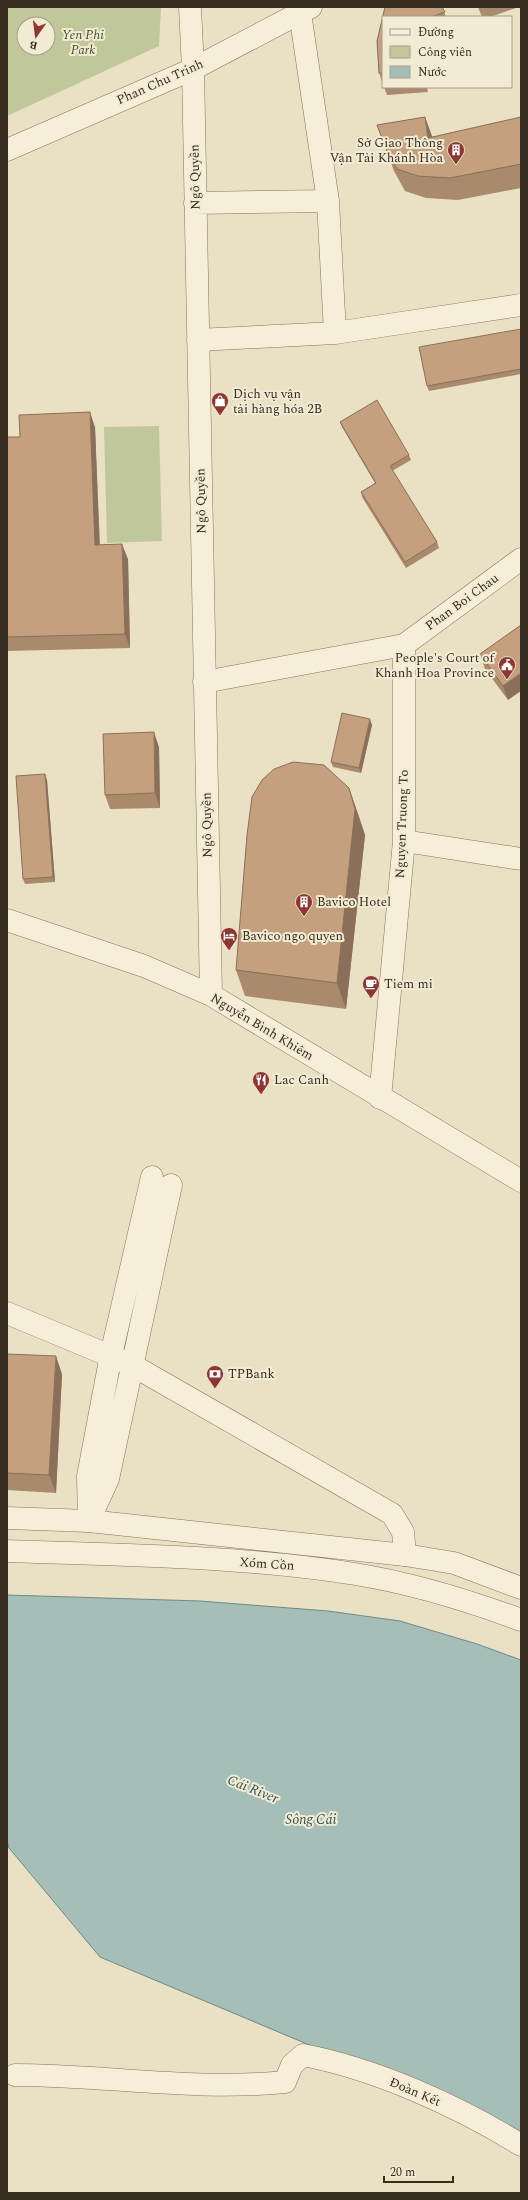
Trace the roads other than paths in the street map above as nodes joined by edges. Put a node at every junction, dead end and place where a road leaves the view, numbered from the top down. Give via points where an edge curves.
1 (190, 7) edge
2 (305, 10) edge
3 (193, 69) junction
4 (7, 150) edge
5 (328, 201) junction
6 (195, 203) junction
7 (521, 305) edge
8 (335, 333) junction
9 (198, 340) junction
10 (521, 559) edge
11 (404, 645) junction
12 (204, 682) junction
13 (404, 841) junction
14 (521, 859) edge
15 (7, 920) edge
16 (211, 995) junction
17 (380, 1098) junction
18 (152, 1176) dead end
19 (521, 1181) edge
20 (171, 1185) dead end
21 (7, 1313) edge
22 (111, 1354) junction
23 (132, 1365) junction
24 (7, 1518) edge
25 (89, 1521) junction
26 (7, 1551) edge
27 (87, 1554) junction
28 (405, 1555) junction
29 (521, 1588) edge
30 (521, 1620) edge
31 (15, 2075) dead end
32 (521, 2145) edge

1 - 3 street, Ngô Quyền
2 - 3 street, Phan Chu Trinh
2 - 5 street
3 - 4 street, Phan Chu Trinh
3 - 6 street, Ngô Quyền
5 - 6 street
5 - 8 street
6 - 9 street, Ngô Quyền
7 - 8 street
8 - 9 street
9 - 12 street, Ngô Quyền
10 - 11 street, Phan Boi Chau
11 - 12 street
11 - 13 street, Nguyen Truong To
12 - 16 street, Ngô Quyền
13 - 14 street
13 - 17 street, Nguyen Truong To
15 - 16 street, Nguyễn Bình Khiêm via 144,966
16 - 17 street, Nguyễn Bình Khiêm
17 - 19 street, Nguyễn Bình Khiêm
18 - 22 street
20 - 23 street
21 - 22 street
22 - 23 street
22 - 25 street via 88,1476
23 - 25 street via 108,1479
23 - 28 street via 392,1514 403,1532
24 - 25 street, Xóm Cồn
25 - 27 street
25 - 28 street, Xóm Cồn
26 - 27 street, Xóm Cồn
27 - 30 street, Xóm Cồn via 286,1565 356,1574 441,1594
28 - 29 street, Xóm Cồn via 454,1563
31 - 32 street, Đoàn Kết via 264,2084 285,2082 292,2065 303,2055 360,2070 413,2091 488,2124

